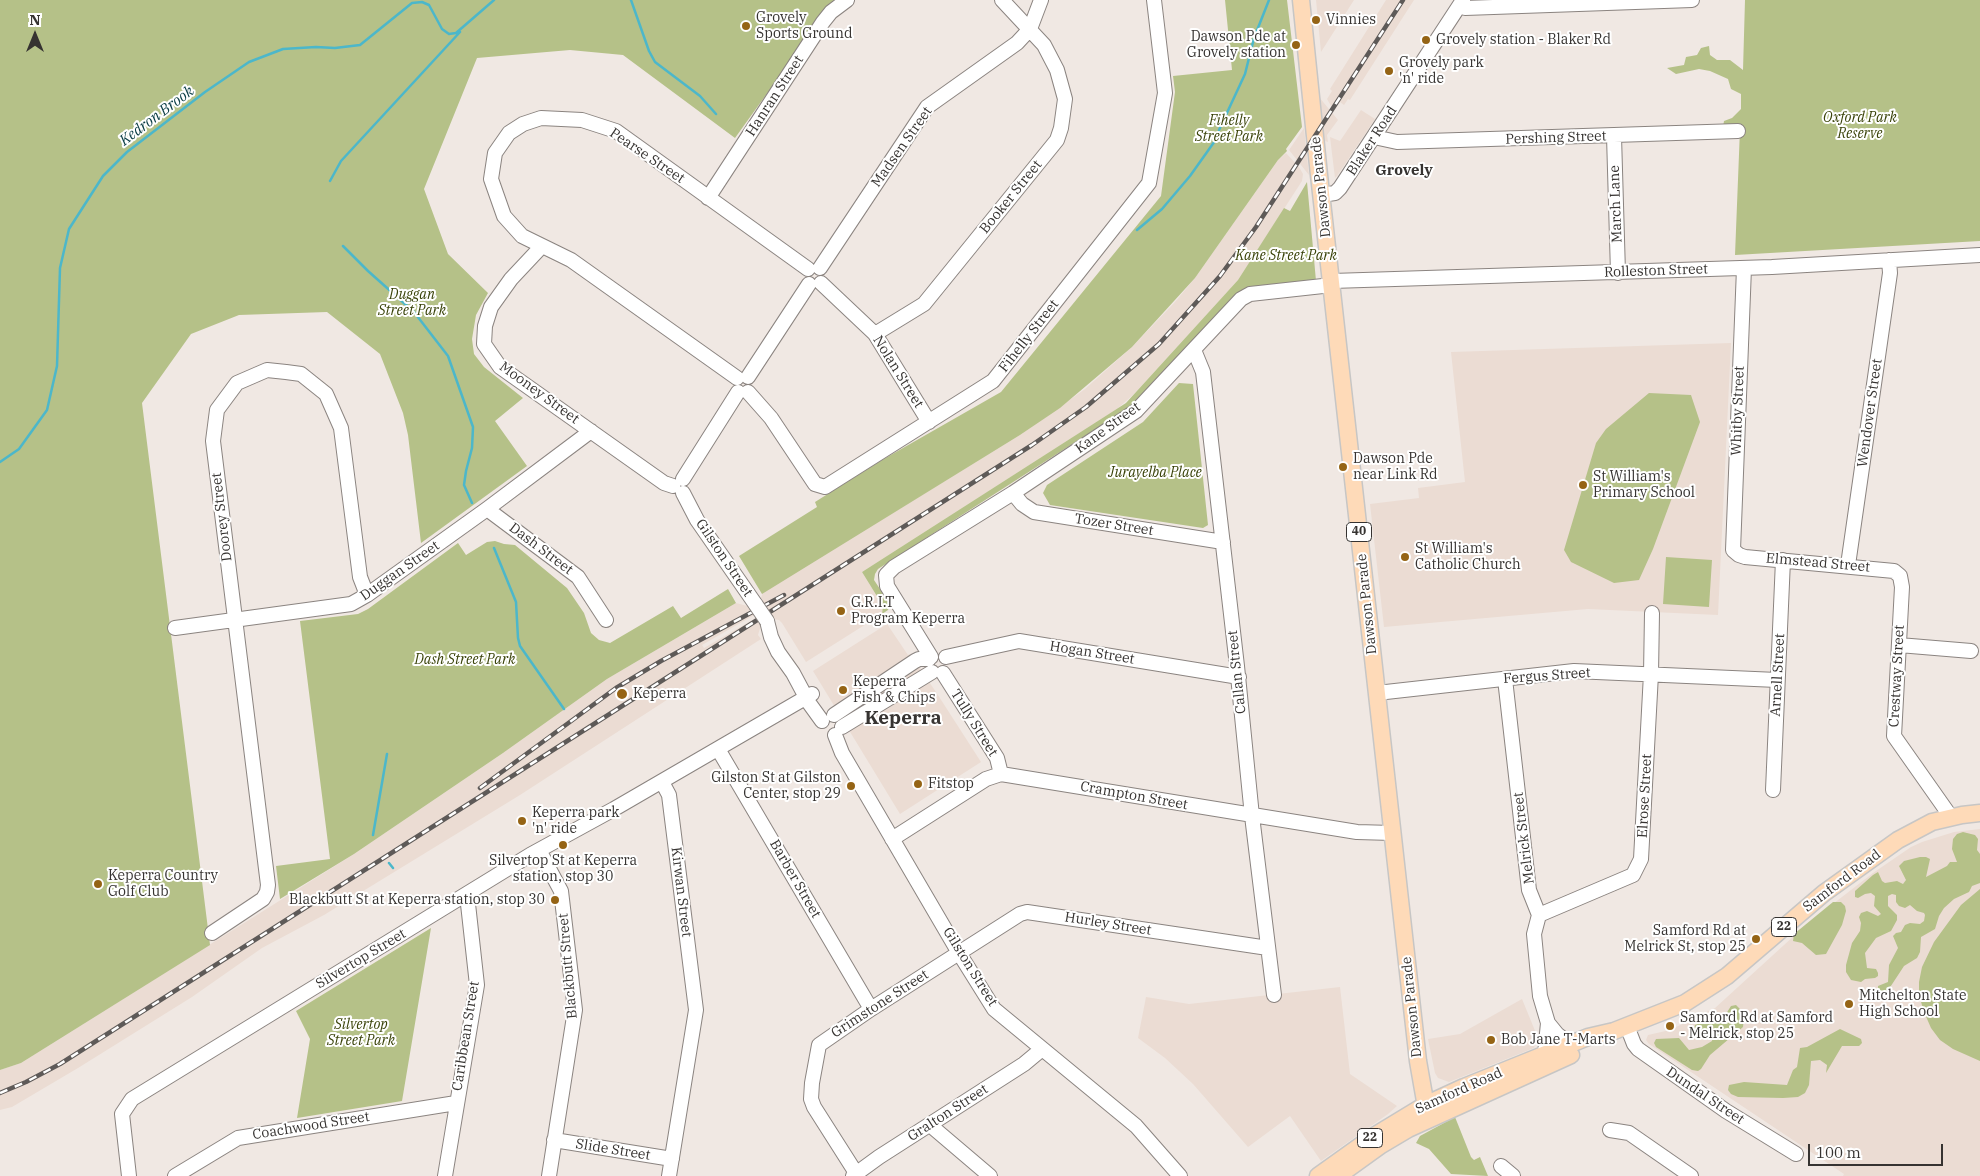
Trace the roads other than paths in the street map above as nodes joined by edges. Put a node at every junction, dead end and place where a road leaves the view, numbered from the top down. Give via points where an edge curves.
1 (847, 0) edge
2 (1002, 0) edge
3 (1041, 0) edge
4 (1154, 0) edge
5 (1301, 0) edge
6 (1692, 0) edge
7 (1461, 2) edge
8 (1030, 29) junction
9 (1738, 131) dead end
10 (1614, 136) junction
11 (1374, 137) junction
12 (1321, 195) junction
13 (708, 198) junction
14 (542, 246) junction
15 (1980, 255) edge
16 (1889, 260) junction
17 (814, 268) junction
18 (1744, 268) junction
19 (1618, 273) junction
20 (815, 283) junction
21 (1332, 283) junction
22 (875, 334) junction
23 (1194, 350) junction
24 (743, 378) junction
25 (743, 392) junction
26 (929, 422) junction
27 (590, 431) junction
28 (680, 486) junction
29 (1013, 493) junction
30 (487, 509) junction
31 (1223, 542) junction
32 (1735, 552) joint
33 (1783, 560) junction
34 (1848, 566) junction
35 (1900, 576) joint
36 (887, 586) joint
37 (368, 596) junction
38 (1652, 613) dead end
39 (234, 620) junction
40 (606, 620) dead end
41 (175, 628) dead end
42 (1899, 645) junction
43 (1971, 651) dead end
44 (934, 665) junction
45 (1651, 674) junction
46 (1239, 677) junction
47 (1505, 679) junction
48 (1777, 680) junction
49 (1377, 693) junction
50 (809, 696) junction
51 (829, 717) junction
52 (839, 731) junction
53 (718, 749) junction
54 (1002, 774) junction
55 (662, 782) junction
56 (1773, 790) dead end
57 (1980, 813) edge
58 (1252, 816) junction
59 (1951, 817) junction
60 (1392, 833) junction
61 (892, 839) junction
62 (539, 850) junction
63 (467, 895) junction
64 (1540, 915) junction
65 (212, 933) dead end
66 (1268, 948) junction
67 (959, 953) junction
68 (1274, 995) dead end
69 (871, 1009) junction
70 (1548, 1024) junction
71 (1620, 1029) junction
72 (1570, 1044) junction
73 (1042, 1049) junction
74 (1545, 1054) junction
75 (456, 1103) junction
76 (1426, 1112) junction
77 (930, 1125) junction
78 (1610, 1130) dead end
79 (554, 1140) junction
80 (1796, 1154) dead end
81 (672, 1159) junction
82 (1501, 1166) dead end
83 (854, 1175) edge
84 (129, 1176) edge
85 (175, 1176) edge
86 (445, 1176) edge
87 (548, 1176) edge
88 (669, 1176) edge
89 (990, 1176) edge
90 (1180, 1176) edge
91 (1318, 1176) edge
92 (1338, 1176) edge
93 (1513, 1176) edge
94 (1691, 1176) edge

1 - 13 street, Hanran Street via 823,22
2 - 8 street
3 - 8 street, Madsen Street
4 - 26 street, Fihelly Street via 1165,93 1149,182 997,377
5 - 12 main road, Dawson Parade / 40
6 - 7 street via 1465,8
7 - 11 street, Blaker Road
8 - 17 street, Madsen Street via 1017,43 927,107
8 - 22 street, Booker Street via 1052,58 1066,99 1057,140 924,304
9 - 10 street, Pershing Street
10 - 11 street, Pershing Street via 1397,142
10 - 19 street, March Lane
11 - 12 street, Blaker Road via 1340,188 1335,193
12 - 21 main road, Dawson Parade / 40
13 - 14 street, Pearse Street via 616,131 582,120 541,118 509,133 495,153 491,178 504,216 522,236
13 - 17 street, Pearse Street
14 - 24 street, Pearse Street via 571,260
14 - 27 street, Mooney Street via 511,279 491,307 484,344 500,367
15 - 16 street, Rolleston Street
16 - 18 street, Rolleston Street
16 - 34 street, Wendover Street via 1890,273
17 - 20 street via 824,274
18 - 19 street, Rolleston Street
18 - 32 street, Whitby Street via 1732,546
19 - 21 street, Rolleston Street
20 - 22 street, Nolan Street
20 - 24 street
21 - 23 street, Kane Street via 1241,298
21 - 49 main road, Dawson Parade / 40
22 - 26 street, Nolan Street
23 - 29 street, Kane Street via 1136,411
23 - 31 street, Callan Street via 1203,372
24 - 25 street via 734,385
25 - 26 street, Fihelly Street via 771,418 815,484 825,487
25 - 28 street
27 - 28 street, Mooney Street via 664,483
27 - 30 street, Duggan Street
28 - 50 street, Gilston Street, bridge via 697,520 767,621 774,645
29 - 31 street, Tozer Street via 1034,512
29 - 36 street, Kane Street via 894,567 886,575
30 - 37 street, Duggan Street
30 - 40 street, Dash Street via 578,576
31 - 46 street, Callan Street
32 - 33 street, Elmstead Street via 1745,557
33 - 34 street, Elmstead Street
33 - 48 street, Arnell Street
34 - 35 street, Elmstead Street via 1894,571
35 - 42 street, Crestway Street
36 - 44 street, Tully Street
37 - 39 street, Duggan Street via 351,604
37 - 39 street, Doorey Street via 360,577 340,428 334,411 326,394 301,374 267,370 237,383 217,410 214,425 213,441
38 - 45 street, Elrose Street
39 - 41 street, Duggan Street
39 - 65 street, Doorey Street via 268,885 263,899
42 - 43 street
42 - 59 street, Crestway Street via 1894,736
44 - 46 street, Hogan Street via 940,654 946,657 1019,641
44 - 51 street via 919,659
44 - 52 street
44 - 54 street, Tully Street via 997,758
45 - 47 street, Fergus Street via 1574,671
45 - 48 street, Fergus Street
45 - 64 street, Elrose Street via 1642,859 1633,875
46 - 58 street, Callan Street
47 - 49 street, Fergus Street
47 - 64 street, Melrick Street via 1529,890
48 - 56 street, Arnell Street
49 - 60 main road, Dawson Parade / 40
50 - 51 street, Gilston Street
50 - 53 street
51 - 52 street via 839,718
51 - 52 street via 823,731 828,735
52 - 61 street, Gilston Street via 842,753
53 - 55 street
53 - 69 street, Barber Street
54 - 58 street, Crampton Street
54 - 61 street via 986,779
55 - 62 street, Silvertop Street
55 - 81 street, Kirwan Street via 669,795 696,1010
57 - 59 main road, Samford Road / 22
58 - 60 street, Crampton Street via 1357,832
58 - 66 street, Callan Street
59 - 71 main road, Samford Road / 22 via 1920,827 1880,852 1824,893 1712,987 1685,1003
60 - 76 main road, Dawson Parade / 40
61 - 67 street, Gilston Street
62 - 63 street, Silvertop Street
62 - 79 street, Blackbutt Street via 561,892 575,1010
63 - 75 street, Caribbean Street via 477,985
63 - 84 street, Silvertop Street via 132,1099 122,1114
64 - 70 street via 1534,934 1535,952 1540,996
66 - 67 street, Hurley Street via 1027,912
66 - 68 street, Callan Street
67 - 69 street, Grimstone Street
67 - 73 street, Gilston Street via 994,1009
69 - 83 street, Grimstone Street via 821,1042 812,1083 814,1107
70 - 72 street
70 - 74 street
71 - 72 main road, Samford Road / 22
71 - 76 main road, Samford Road / 22 via 1601,1042
71 - 80 street, Dundal Street via 1643,1053 1726,1111
72 - 74 main road, Samford Road / 22
73 - 77 street, Gralton Street
73 - 90 street, Gilston Street via 1136,1126
74 - 76 main road, Samford Road / 22 via 1464,1087
75 - 85 street, Coachwood Street via 238,1138
75 - 86 street, Caribbean Street
76 - 91 main road, Samford Road / 22 via 1380,1131
76 - 92 main road, Samford Road / 22
77 - 83 street, Gralton Street
77 - 89 street
78 - 94 street via 1629,1133
79 - 81 street, Slide Street
79 - 87 street, Blackbutt Street
81 - 88 street, Kirwan Street
82 - 93 street

